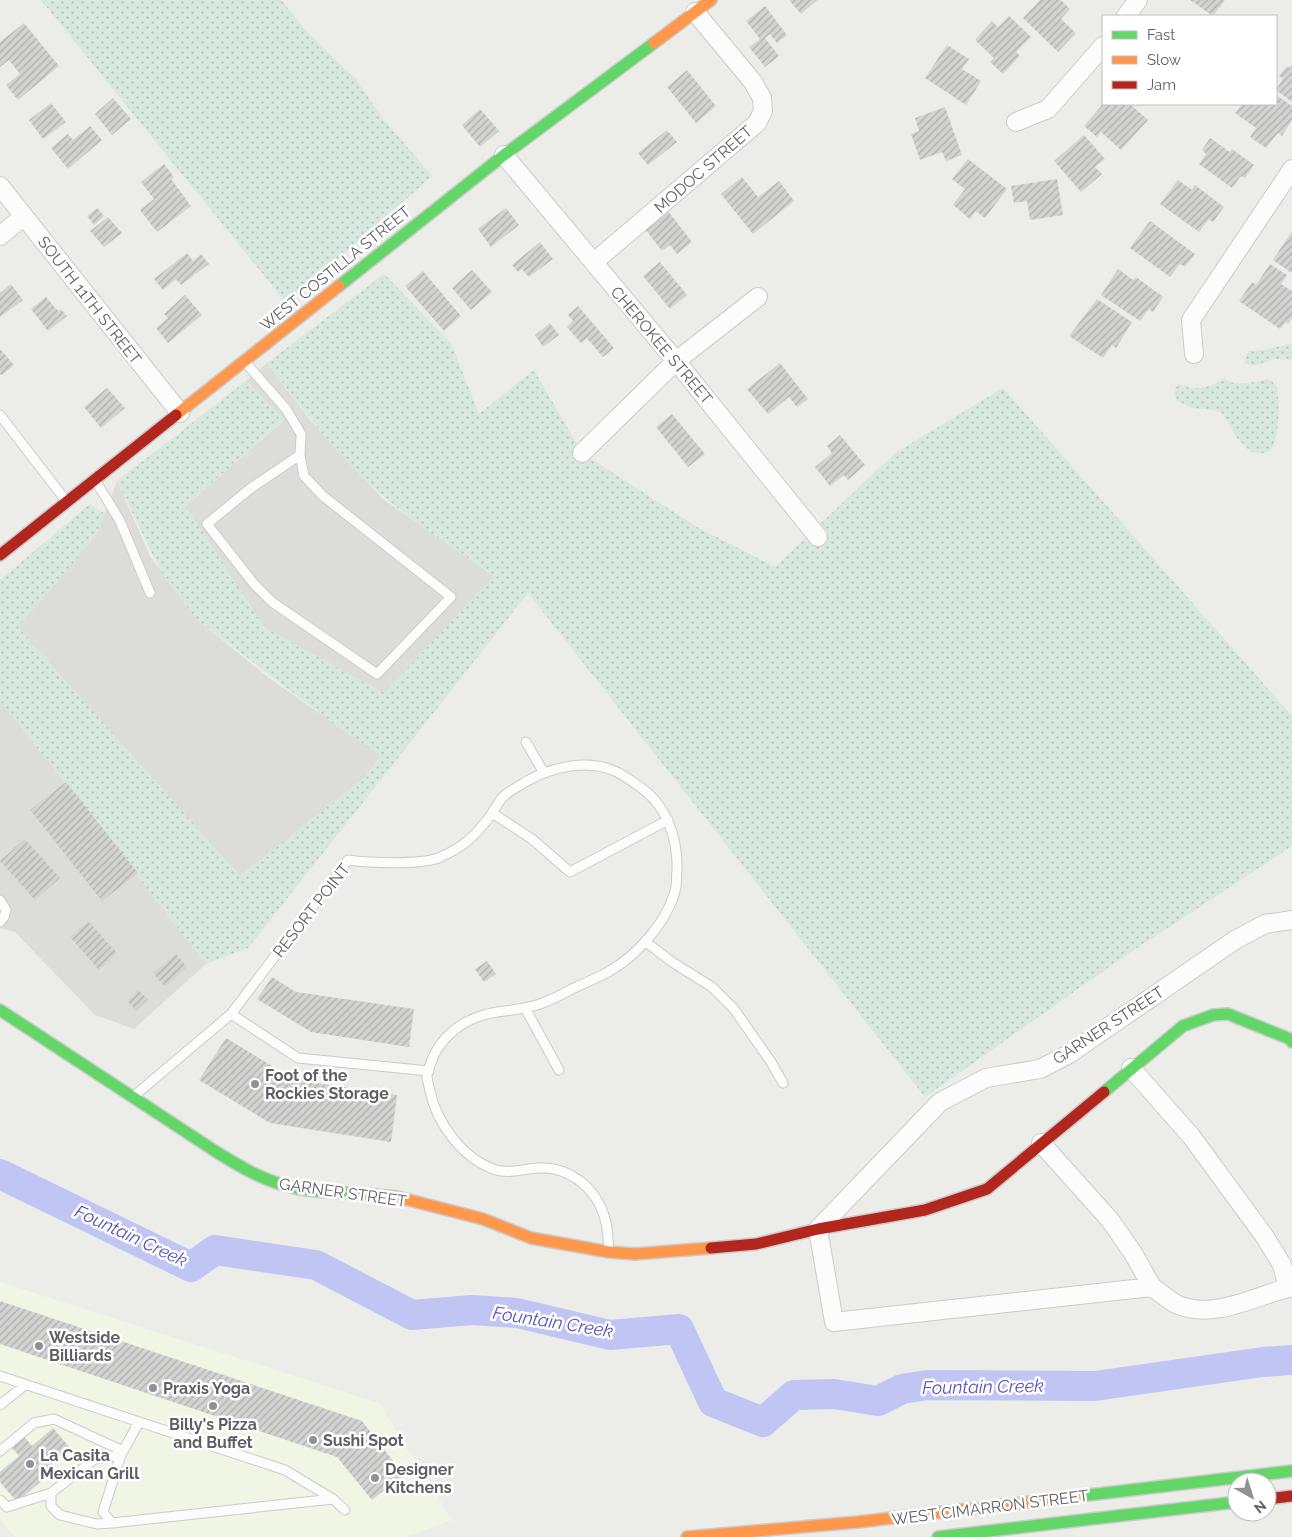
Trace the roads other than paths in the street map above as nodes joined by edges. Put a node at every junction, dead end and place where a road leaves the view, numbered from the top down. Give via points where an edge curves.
1 (711, 0) edge
2 (1138, 0) edge
3 (695, 12) junction
4 (1127, 15) edge
5 (1102, 47) edge
6 (1016, 122) dead end
7 (504, 154) junction
8 (1292, 170) edge
9 (0, 186) edge
10 (24, 216) junction
11 (0, 236) edge
12 (594, 262) junction
13 (758, 297) dead end
14 (1194, 354) dead end
15 (676, 361) junction
16 (245, 362) junction
17 (180, 414) junction
18 (0, 415) edge
19 (582, 453) dead end
20 (300, 455) junction
21 (95, 480) junction
22 (67, 502) junction
23 (818, 537) dead end
24 (0, 555) edge
25 (150, 592) dead end
26 (526, 742) dead end
27 (544, 773) junction
28 (492, 813) junction
29 (668, 820) junction
30 (0, 900) edge
31 (1292, 920) edge
32 (0, 922) edge
33 (646, 942) junction
34 (525, 1008) junction
35 (0, 1010) edge
36 (231, 1014) junction
37 (1292, 1042) edge
38 (1131, 1068) junction
39 (559, 1070) dead end
40 (429, 1071) junction
41 (783, 1083) dead end
42 (132, 1098) junction
43 (1041, 1143) junction
44 (818, 1229) junction
45 (609, 1252) junction
46 (1152, 1287) junction
47 (1290, 1287) edge
48 (0, 1376) edge
49 (25, 1385) junction
50 (0, 1405) edge
51 (139, 1422) junction
52 (0, 1451) edge
53 (122, 1453) junction
54 (1292, 1472) edge
55 (51, 1493) junction
56 (1292, 1496) edge
57 (1277, 1498) edge
58 (333, 1499) junction
59 (0, 1500) edge
60 (1227, 1503) edge
61 (345, 1510) dead end
62 (112, 1523) junction
63 (687, 1537) edge
64 (938, 1537) edge

1 - 3 main road
2 - 4 street
3 - 7 main road, WEST COSTILLA STREET
3 - 12 street, MODOC STREET via 753,82 762,98 763,111 757,123
5 - 6 street via 1048,109
7 - 12 street, CHEROKEE STREET
7 - 16 main road, WEST COSTILLA STREET
8 - 14 street via 1191,320
9 - 10 street, SOUTH 11TH STREET
10 - 11 street
10 - 17 street, SOUTH 11TH STREET
12 - 15 street, CHEROKEE STREET
13 - 15 street
15 - 19 street
15 - 23 street, CHEROKEE STREET
16 - 17 main road, WEST COSTILLA STREET
16 - 20 lane via 286,409 301,434
17 - 21 main road, WEST COSTILLA STREET
18 - 22 lane
20 - 20 lane via 304,476 323,496 451,597 376,674 272,602 207,524 251,488
21 - 22 main road, WEST COSTILLA STREET
21 - 25 lane via 120,520
22 - 24 main road, WEST COSTILLA STREET
26 - 27 lane
27 - 28 lane, RESORT POINT via 515,788
27 - 29 lane, RESORT POINT via 576,765 616,772 647,791
28 - 29 lane via 532,839 570,872
28 - 36 lane, RESORT POINT via 473,838 435,859 394,863 348,860
29 - 33 lane, RESORT POINT via 677,859 676,887 666,911
30 - 32 lane via 6,910
31 - 44 street, GARNER STREET via 1265,924 1235,940 1069,1054 1040,1068 986,1078 940,1102
33 - 34 lane, RESORT POINT via 610,971
33 - 41 lane via 712,987 734,1010
34 - 39 lane
34 - 40 lane, RESORT POINT via 468,1021 449,1034 434,1056
35 - 42 main road, GARNER STREET
36 - 40 lane via 298,1058
36 - 42 lane, RESORT POINT
37 - 38 main road via 1228,1014 1213,1015 1182,1026
38 - 43 main road
38 - 47 street via 1191,1136 1265,1237 1282,1265
40 - 45 lane, RESORT POINT via 433,1106 444,1126 471,1157 497,1171 556,1169 579,1180 598,1200 607,1224
42 - 45 main road, GARNER STREET via 249,1172 277,1184 397,1198 484,1220 531,1238
43 - 44 main road via 987,1189 925,1210
43 - 46 street via 1110,1220
44 - 45 main road, GARNER STREET via 756,1244 635,1254
44 - 46 street via 834,1322
46 - 47 street via 1178,1304 1202,1310 1228,1307
48 - 49 lane
49 - 50 lane
49 - 51 lane
51 - 53 lane
51 - 58 lane via 284,1470
52 - 53 lane via 34,1423 54,1419
53 - 55 lane via 95,1459
53 - 62 lane via 103,1512
54 - 63 main road, WEST CIMARRON STREET via 858,1522
55 - 59 lane via 6,1507
55 - 62 lane via 51,1506 60,1515 97,1524
56 - 57 main road
58 - 61 lane
58 - 62 lane
60 - 64 main road, WEST CIMARRON STREET

